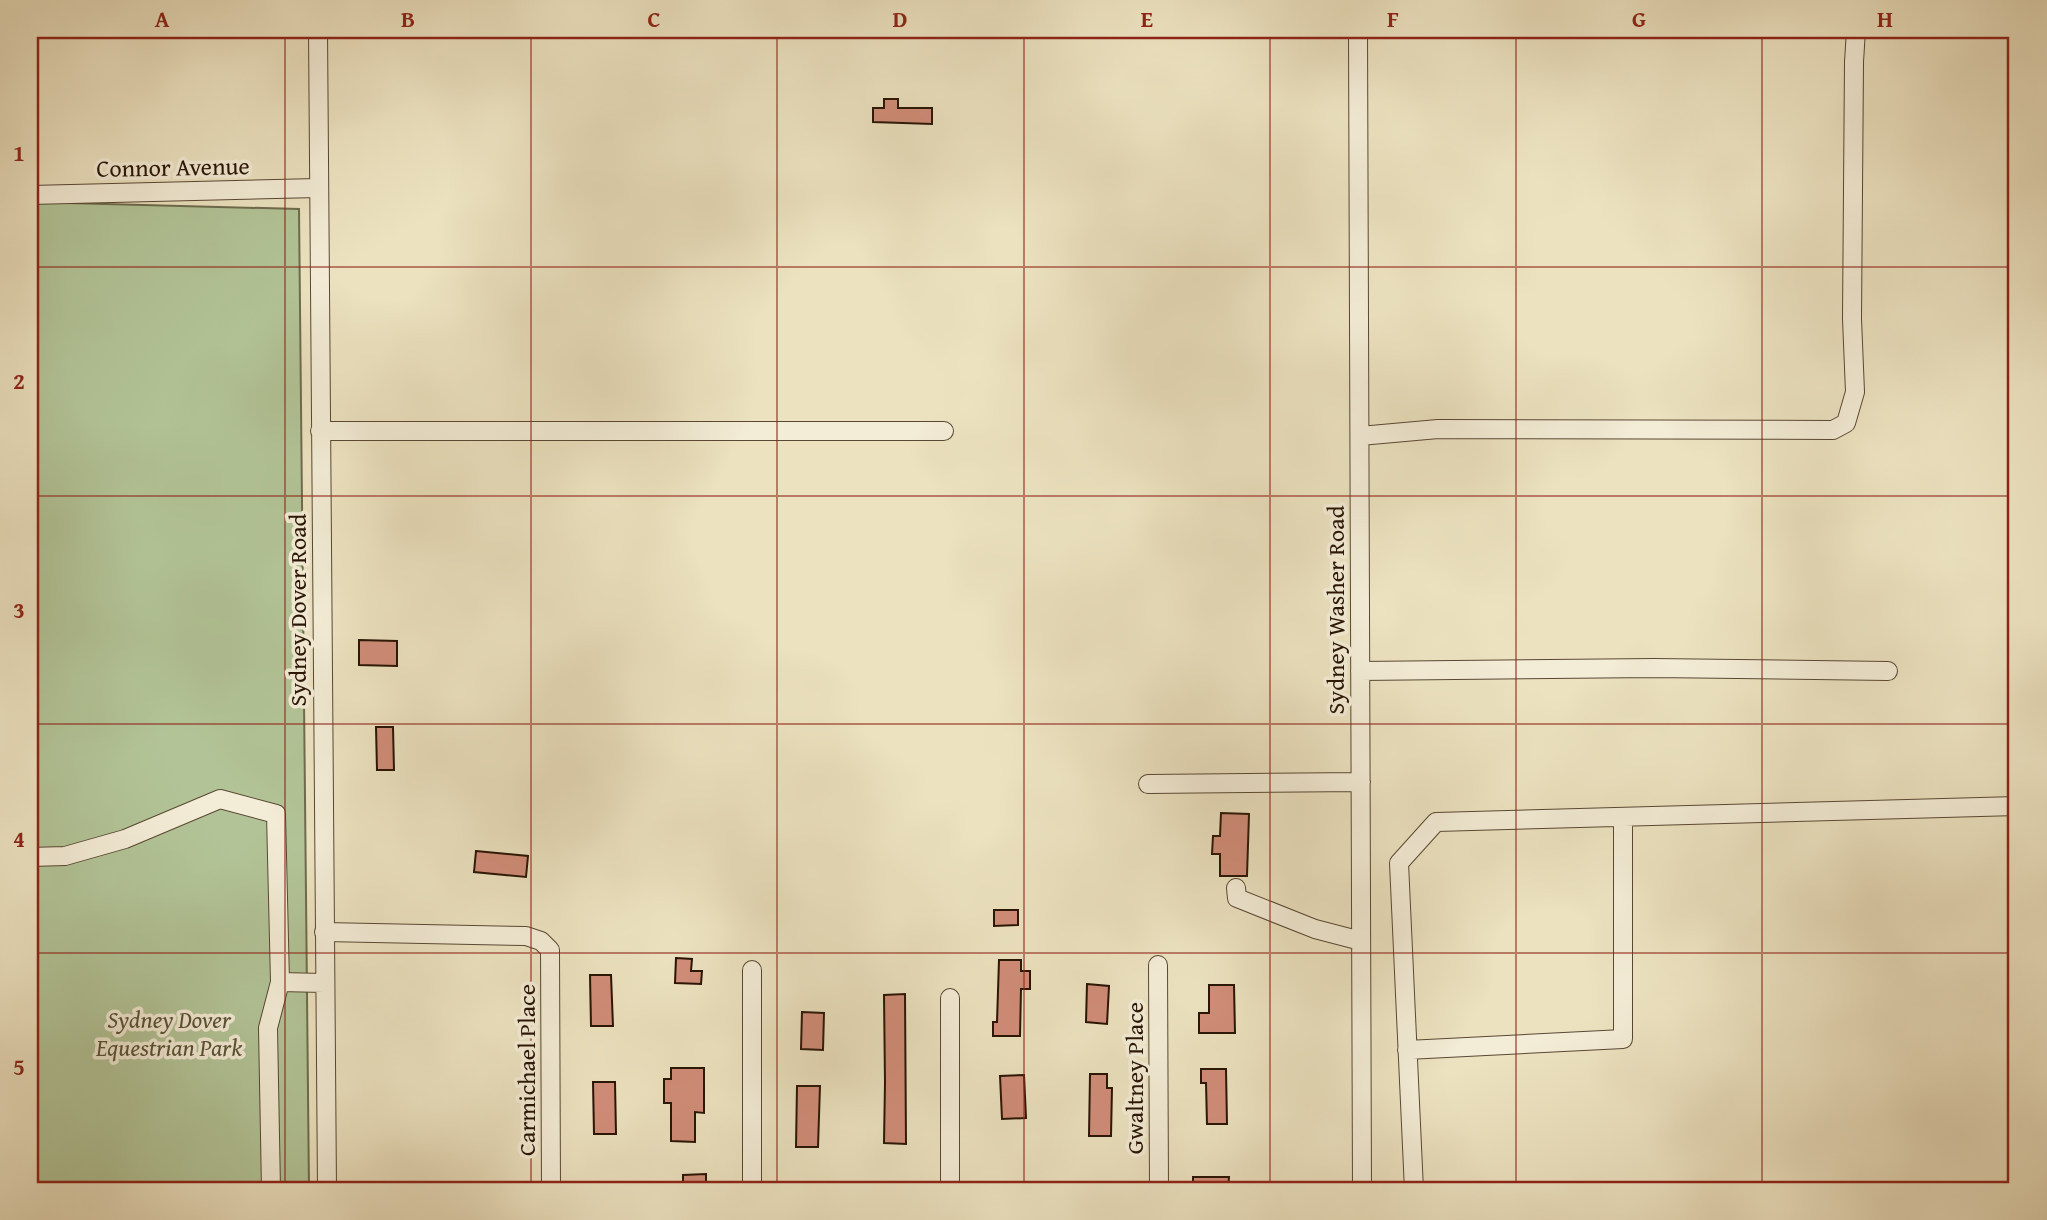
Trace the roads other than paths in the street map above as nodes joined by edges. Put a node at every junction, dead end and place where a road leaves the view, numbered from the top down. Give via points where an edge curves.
1 (318, 30) edge
2 (1358, 30) edge
3 (1856, 30) edge
4 (318, 188) junction
5 (30, 195) edge
6 (320, 431) junction
7 (944, 431) dead end
8 (1360, 436) junction
9 (1360, 671) junction
10 (1888, 671) dead end
11 (1361, 782) junction
12 (1149, 784) dead end
13 (2017, 806) edge
14 (1623, 817) junction
15 (30, 857) edge
16 (1236, 888) dead end
17 (324, 932) junction
18 (1361, 941) junction
19 (1158, 965) dead end
20 (752, 971) dead end
21 (279, 982) junction
22 (324, 983) junction
23 (950, 998) dead end
24 (1407, 1050) junction
25 (271, 1190) edge
26 (327, 1190) edge
27 (551, 1190) edge
28 (752, 1190) edge
29 (950, 1190) edge
30 (1159, 1190) edge
31 (1362, 1190) edge
32 (1414, 1190) edge

1 - 4 street, Sydney Dover Road
2 - 8 street, Sydney Washer Road
3 - 8 street via 1855,392 1846,423 1833,430 1438,429
4 - 5 street, Connor Avenue
4 - 6 street, Sydney Dover Road
6 - 7 street
6 - 17 street, Sydney Dover Road
8 - 9 street, Sydney Washer Road
9 - 10 street
9 - 11 street, Sydney Washer Road
11 - 12 street
11 - 18 street, Sydney Washer Road
13 - 14 street
14 - 24 street via 1436,822 1399,863
14 - 24 street via 1623,1040
15 - 21 street via 65,856 125,839 220,799 276,814
16 - 18 street via 1237,898 1315,929
17 - 22 street, Sydney Dover Road
17 - 27 street, Carmichael Place via 526,936 550,950
18 - 31 street, Sydney Washer Road
19 - 30 street, Gwaltney Place
20 - 28 street
21 - 22 street
21 - 25 street via 268,1028
22 - 26 street, Sydney Dover Road
23 - 29 street
24 - 32 street

